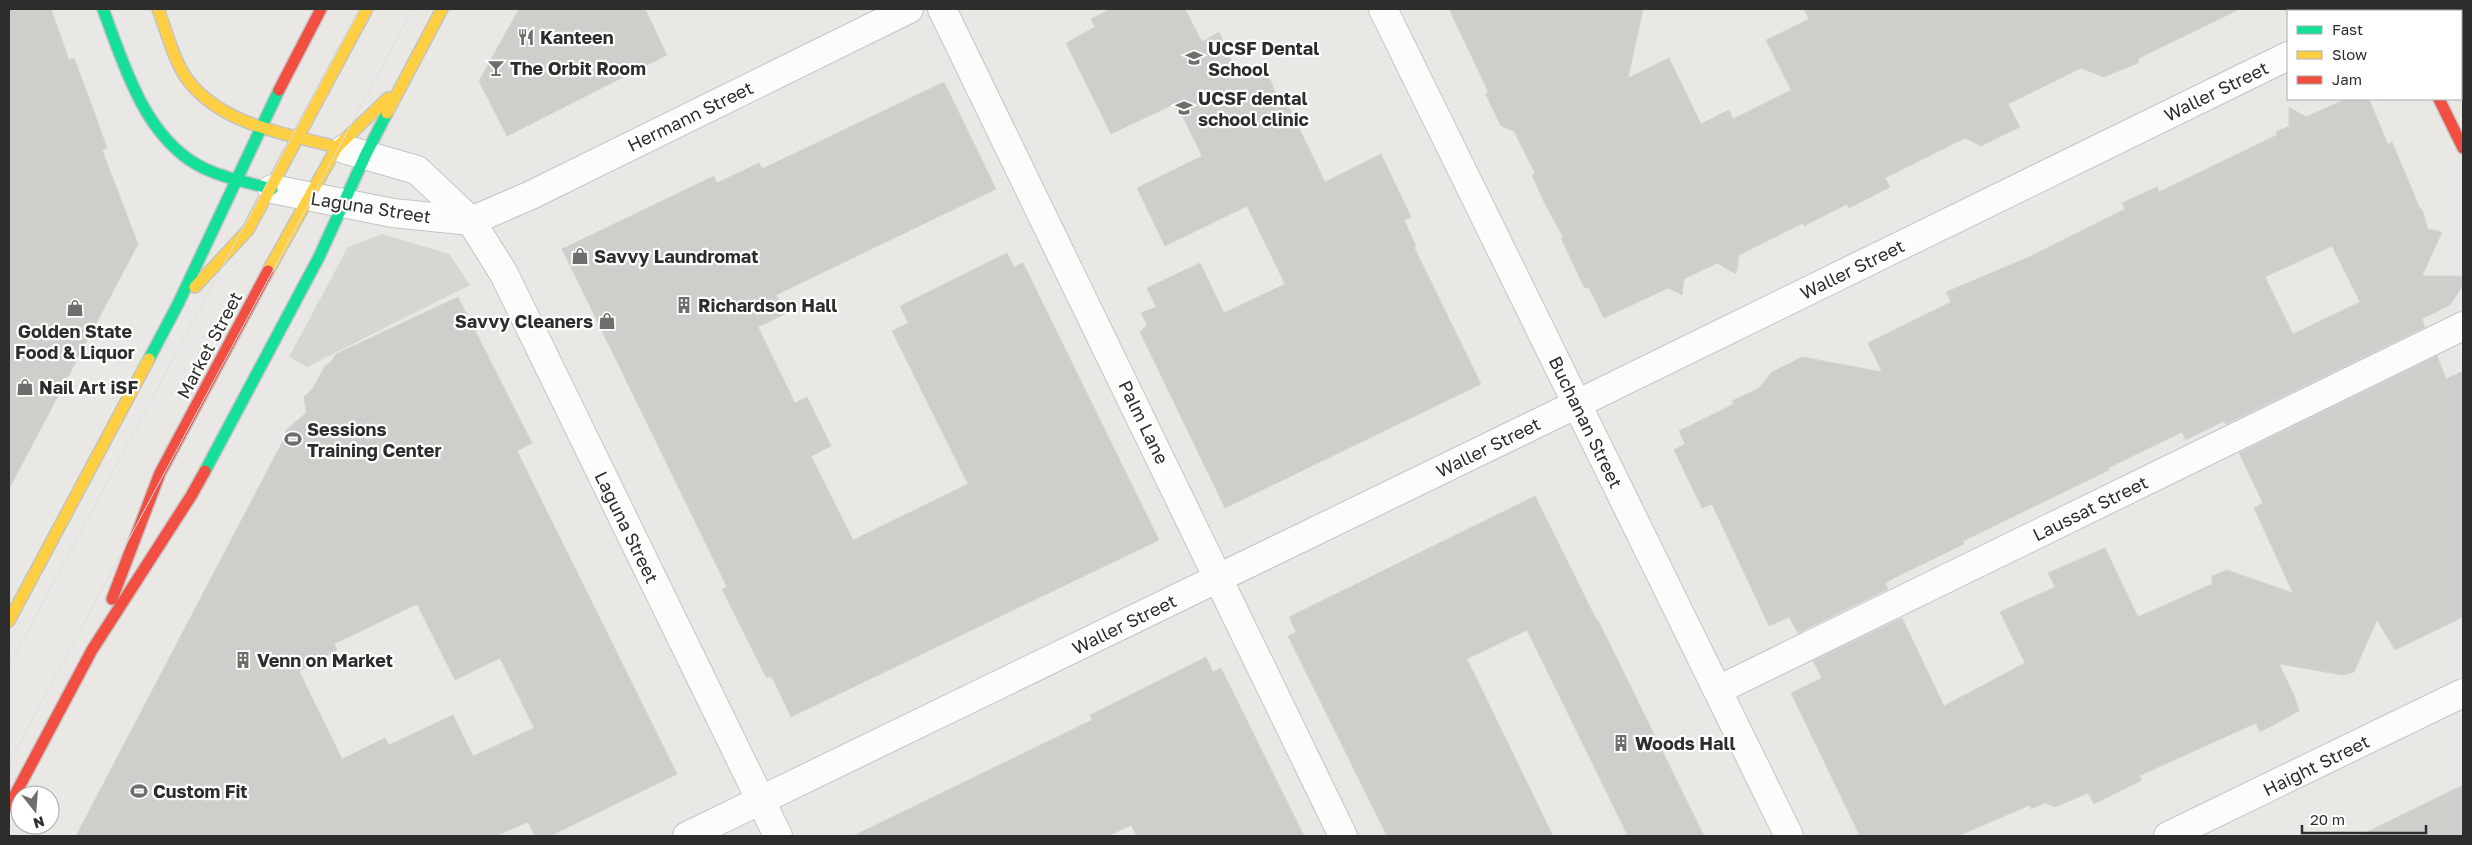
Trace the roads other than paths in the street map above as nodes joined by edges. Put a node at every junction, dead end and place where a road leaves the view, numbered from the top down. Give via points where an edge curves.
1 (103, 9) edge
2 (158, 9) edge
3 (321, 9) edge
4 (367, 9) edge
5 (442, 9) edge
6 (909, 9) edge
7 (942, 9) edge
8 (1383, 9) edge
9 (2287, 56) edge
10 (402, 85) junction
11 (2439, 100) edge
12 (262, 127) junction
13 (300, 137) junction
14 (337, 147) junction
15 (2463, 148) edge
16 (366, 154) junction
17 (237, 180) junction
18 (272, 189) junction
19 (309, 196) junction
20 (345, 203) junction
21 (471, 221) junction
22 (178, 304) junction
23 (2463, 326) edge
24 (1577, 404) junction
25 (1219, 578) junction
26 (9, 621) edge
27 (92, 650) junction
28 (1718, 690) junction
29 (2463, 693) edge
30 (760, 800) junction
31 (9, 806) edge
32 (687, 836) edge
33 (778, 836) edge
34 (1343, 836) edge
35 (1789, 836) edge
36 (2168, 836) edge

1 - 17 main road via 159,133 196,164
2 - 12 main road via 187,78 202,96 223,111
3 - 12 main road, Market Street
4 - 13 main road, Market Street
5 - 10 main road, Market Street
6 - 21 street, Hermann Street
7 - 25 street, Palm Lane
8 - 24 street, Buchanan Street
9 - 24 street, Waller Street
10 - 14 main road, Market Street
10 - 16 main road, Market Street
11 - 15 main road
12 - 13 main road
12 - 17 main road, Market Street
13 - 14 main road
13 - 18 main road, Market Street
14 - 16 street, Laguna Street
14 - 19 main road, Market Street
16 - 20 main road, Market Street
16 - 21 street, Laguna Street via 417,170
17 - 18 main road
17 - 22 main road, Market Street
18 - 19 street, Laguna Street
18 - 22 main road, Market Street via 248,230
19 - 20 street, Laguna Street
19 - 27 main road, Market Street via 160,473
20 - 21 street, Laguna Street via 393,213
20 - 27 main road, Market Street via 191,496
21 - 30 street, Laguna Street via 504,274
22 - 26 main road, Market Street
23 - 28 street, Laussat Street
24 - 25 street, Waller Street
24 - 28 street, Buchanan Street
25 - 30 street, Waller Street
25 - 34 street, Palm Lane
27 - 31 main road, Market Street
28 - 35 street, Buchanan Street
29 - 36 street, Haight Street
30 - 32 street, Waller Street
30 - 33 street, Laguna Street

